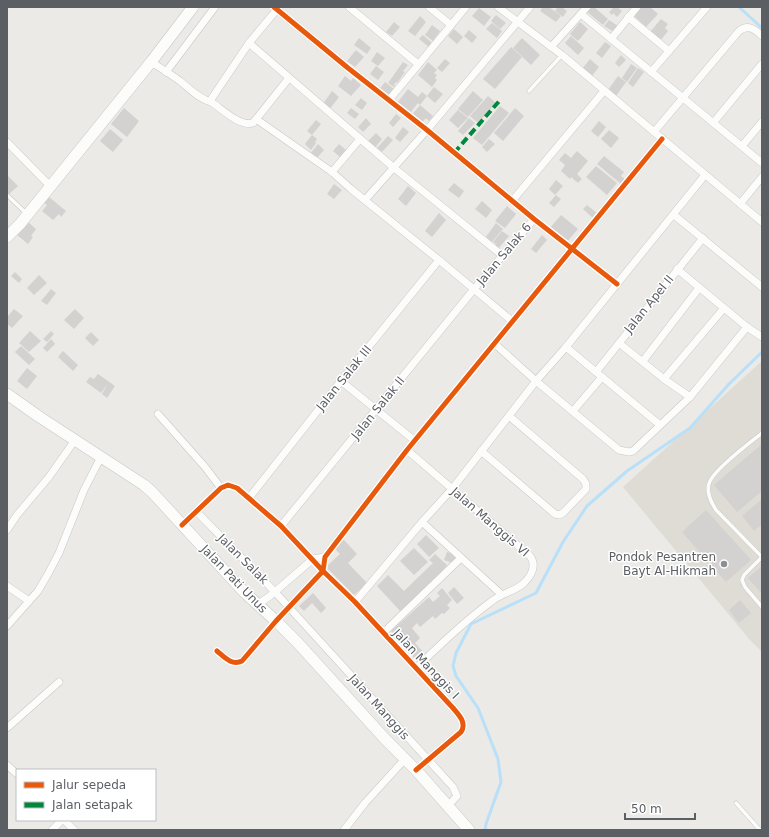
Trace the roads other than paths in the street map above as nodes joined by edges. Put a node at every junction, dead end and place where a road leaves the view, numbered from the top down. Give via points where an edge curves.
1 (193, 7) edge
2 (215, 7) edge
3 (349, 7) edge
4 (429, 7) edge
5 (466, 7) edge
6 (498, 7) edge
7 (530, 7) edge
8 (587, 7) edge
9 (637, 7) edge
10 (708, 7) edge
11 (277, 8) edge
12 (581, 14) junction
13 (628, 17) junction
14 (518, 22) junction
15 (451, 25) junction
16 (762, 36) edge
17 (611, 39) junction
18 (249, 43) junction
19 (551, 47) junction
20 (669, 51) junction
21 (562, 55) junction
22 (151, 62) junction
23 (418, 64) junction
24 (762, 64) edge
25 (166, 72) junction
26 (651, 72) junction
27 (289, 78) junction
28 (529, 91) dead end
29 (604, 91) junction
30 (683, 98) junction
31 (389, 100) junction
32 (210, 102) junction
33 (256, 118) junction
34 (762, 122) edge
35 (713, 123) junction
36 (427, 130) junction
37 (654, 132) junction
38 (360, 139) junction
39 (662, 139) junction
40 (7, 142) edge
41 (742, 146) junction
42 (762, 163) edge
43 (393, 167) junction
44 (332, 172) junction
45 (705, 175) junction
46 (762, 177) edge
47 (50, 186) junction
48 (7, 195) edge
49 (365, 200) junction
50 (512, 201) junction
51 (740, 204) junction
52 (28, 215) junction
53 (674, 215) junction
54 (534, 219) junction
55 (762, 222) edge
56 (7, 237) edge
57 (703, 238) junction
58 (572, 249) junction
59 (503, 256) junction
60 (439, 260) junction
61 (677, 269) junction
62 (617, 284) junction
63 (762, 287) edge
64 (699, 288) junction
65 (474, 289) junction
66 (724, 308) junction
67 (512, 321) junction
68 (747, 328) junction
69 (762, 337) edge
70 (618, 342) junction
71 (495, 344) junction
72 (566, 347) junction
73 (643, 361) junction
74 (599, 374) junction
75 (664, 379) junction
76 (341, 381) junction
77 (536, 381) junction
78 (7, 394) edge
79 (690, 397) junction
80 (377, 409) junction
81 (573, 412) junction
82 (158, 414) dead end
83 (509, 416) junction
84 (660, 424) junction
85 (762, 433) edge
86 (75, 440) junction
87 (415, 441) junction
88 (407, 450) junction
89 (481, 451) junction
90 (101, 457) junction
91 (221, 488) junction
92 (452, 488) junction
93 (249, 498) junction
94 (189, 518) junction
95 (422, 522) junction
96 (281, 526) junction
97 (7, 530) edge
98 (325, 557) junction
99 (762, 557) edge
100 (461, 558) junction
101 (313, 559) junction
102 (323, 571) junction
103 (7, 586) edge
104 (500, 594) junction
105 (267, 599) junction
106 (29, 602) junction
107 (355, 602) junction
108 (762, 607) edge
109 (282, 615) junction
110 (7, 626) edge
111 (383, 633) junction
112 (217, 650) dead end
113 (416, 668) junction
114 (59, 682) dead end
115 (7, 728) edge
116 (405, 759) junction
117 (7, 765) edge
118 (422, 765) junction
119 (16, 773) edge
120 (452, 802) junction
121 (736, 803) dead end
122 (62, 821) edge
123 (64, 821) edge
124 (52, 830) edge
125 (74, 830) edge
126 (344, 830) edge
127 (469, 830) edge
128 (760, 830) edge

1 - 22 main road
2 - 25 street
3 - 23 street
4 - 15 street
5 - 15 street
6 - 14 street
7 - 14 street
8 - 12 street
9 - 13 street
10 - 20 street
11 - 18 street
11 - 31 street
12 - 17 street
12 - 19 street
13 - 17 street
13 - 20 street
14 - 19 street
14 - 36 street
15 - 23 street
16 - 30 street via 753,28 742,28
17 - 26 street
18 - 27 street
18 - 32 street
19 - 21 street
20 - 26 street
21 - 28 lane
21 - 29 street
22 - 25 street
22 - 47 main road
23 - 31 street
24 - 35 street
25 - 32 street
26 - 30 street
27 - 33 street
27 - 38 street
29 - 37 street
29 - 50 street
30 - 35 street
30 - 37 street
31 - 36 street
32 - 33 street via 242,123 251,124
33 - 44 street
34 - 41 street
35 - 41 street
36 - 43 street
36 - 50 street
37 - 39 street
38 - 43 street
38 - 44 street
39 - 45 street
39 - 58 street
40 - 47 street
41 - 42 street
43 - 49 street
43 - 59 street
44 - 49 street
45 - 51 street
45 - 53 street
46 - 51 street
47 - 52 main road
48 - 52 lane
49 - 60 street
50 - 54 street
51 - 55 street
52 - 56 main road
53 - 57 street
53 - 62 street
54 - 58 street
54 - 59 street, Jalan Salak 6
57 - 61 street, Jalan Apel II
57 - 63 street
58 - 62 street
58 - 67 street
59 - 65 street, Jalan Salak 6
60 - 65 street
60 - 76 street, Jalan Salak III
61 - 64 street
61 - 70 street, Jalan Apel II
62 - 72 street
64 - 66 street
64 - 73 street
65 - 67 street
65 - 80 street, Jalan Salak II
66 - 68 street
66 - 75 street
67 - 71 street
68 - 69 street
68 - 79 street
70 - 73 street
70 - 74 street, Jalan Apel II
71 - 77 street
71 - 87 street
72 - 74 street
72 - 77 street
73 - 75 street
74 - 81 street, Jalan Apel II
74 - 84 street
75 - 79 street
76 - 80 street
76 - 93 street, Jalan Salak III
77 - 81 street
77 - 83 street
78 - 86 main road, Jalan Pati Unus
79 - 84 street
80 - 87 street
80 - 96 street, Jalan Salak II
81 - 84 street via 624,452 633,451
82 - 91 street
83 - 89 street
83 - 89 street via 583,478 586,489 559,515 548,509
85 - 99 lane via 716,472 709,482 708,490 716,510
86 - 90 main road, Jalan Pati Unus
86 - 97 street
87 - 88 street
88 - 92 street, Jalan Manggis VI
88 - 98 street
89 - 92 street
90 - 94 main road, Jalan Pati Unus
90 - 106 street via 84,490 59,553
91 - 93 street, Jalan Manggis I via 230,485 238,488
91 - 94 street
92 - 95 street
92 - 104 street, Jalan Manggis VI via 534,561 530,575 523,584
93 - 96 street, Jalan Manggis I
94 - 105 main road, Jalan Pati Unus
94 - 105 street, Jalan Salak
95 - 100 street
95 - 107 street
96 - 101 street, Jalan Manggis I
98 - 101 street
98 - 102 street
99 - 108 lane via 742,580
100 - 104 street
100 - 111 street
101 - 102 street, Jalan Manggis I
101 - 105 street
102 - 107 street, Jalan Manggis I
102 - 109 street
103 - 106 street
104 - 113 street via 458,628
105 - 109 main road, Jalan Pati Unus
105 - 109 street, Jalan Salak
106 - 110 street
107 - 111 street, Jalan Manggis I
109 - 112 street via 242,662 229,661
109 - 116 main road, Jalan Pati Unus
109 - 118 street, Jalan Manggis
111 - 113 street, Jalan Manggis I
113 - 118 street, Jalan Manggis I via 453,708 464,724 461,732
114 - 115 street
116 - 118 main road, Jalan Pati Unus
116 - 126 street via 364,803
117 - 119 street
118 - 120 main road, Jalan Pati Unus
118 - 120 street, Jalan Manggis via 453,787 456,793
120 - 127 main road, Jalan Pati Unus
121 - 128 lane
122 - 124 street
123 - 125 street

